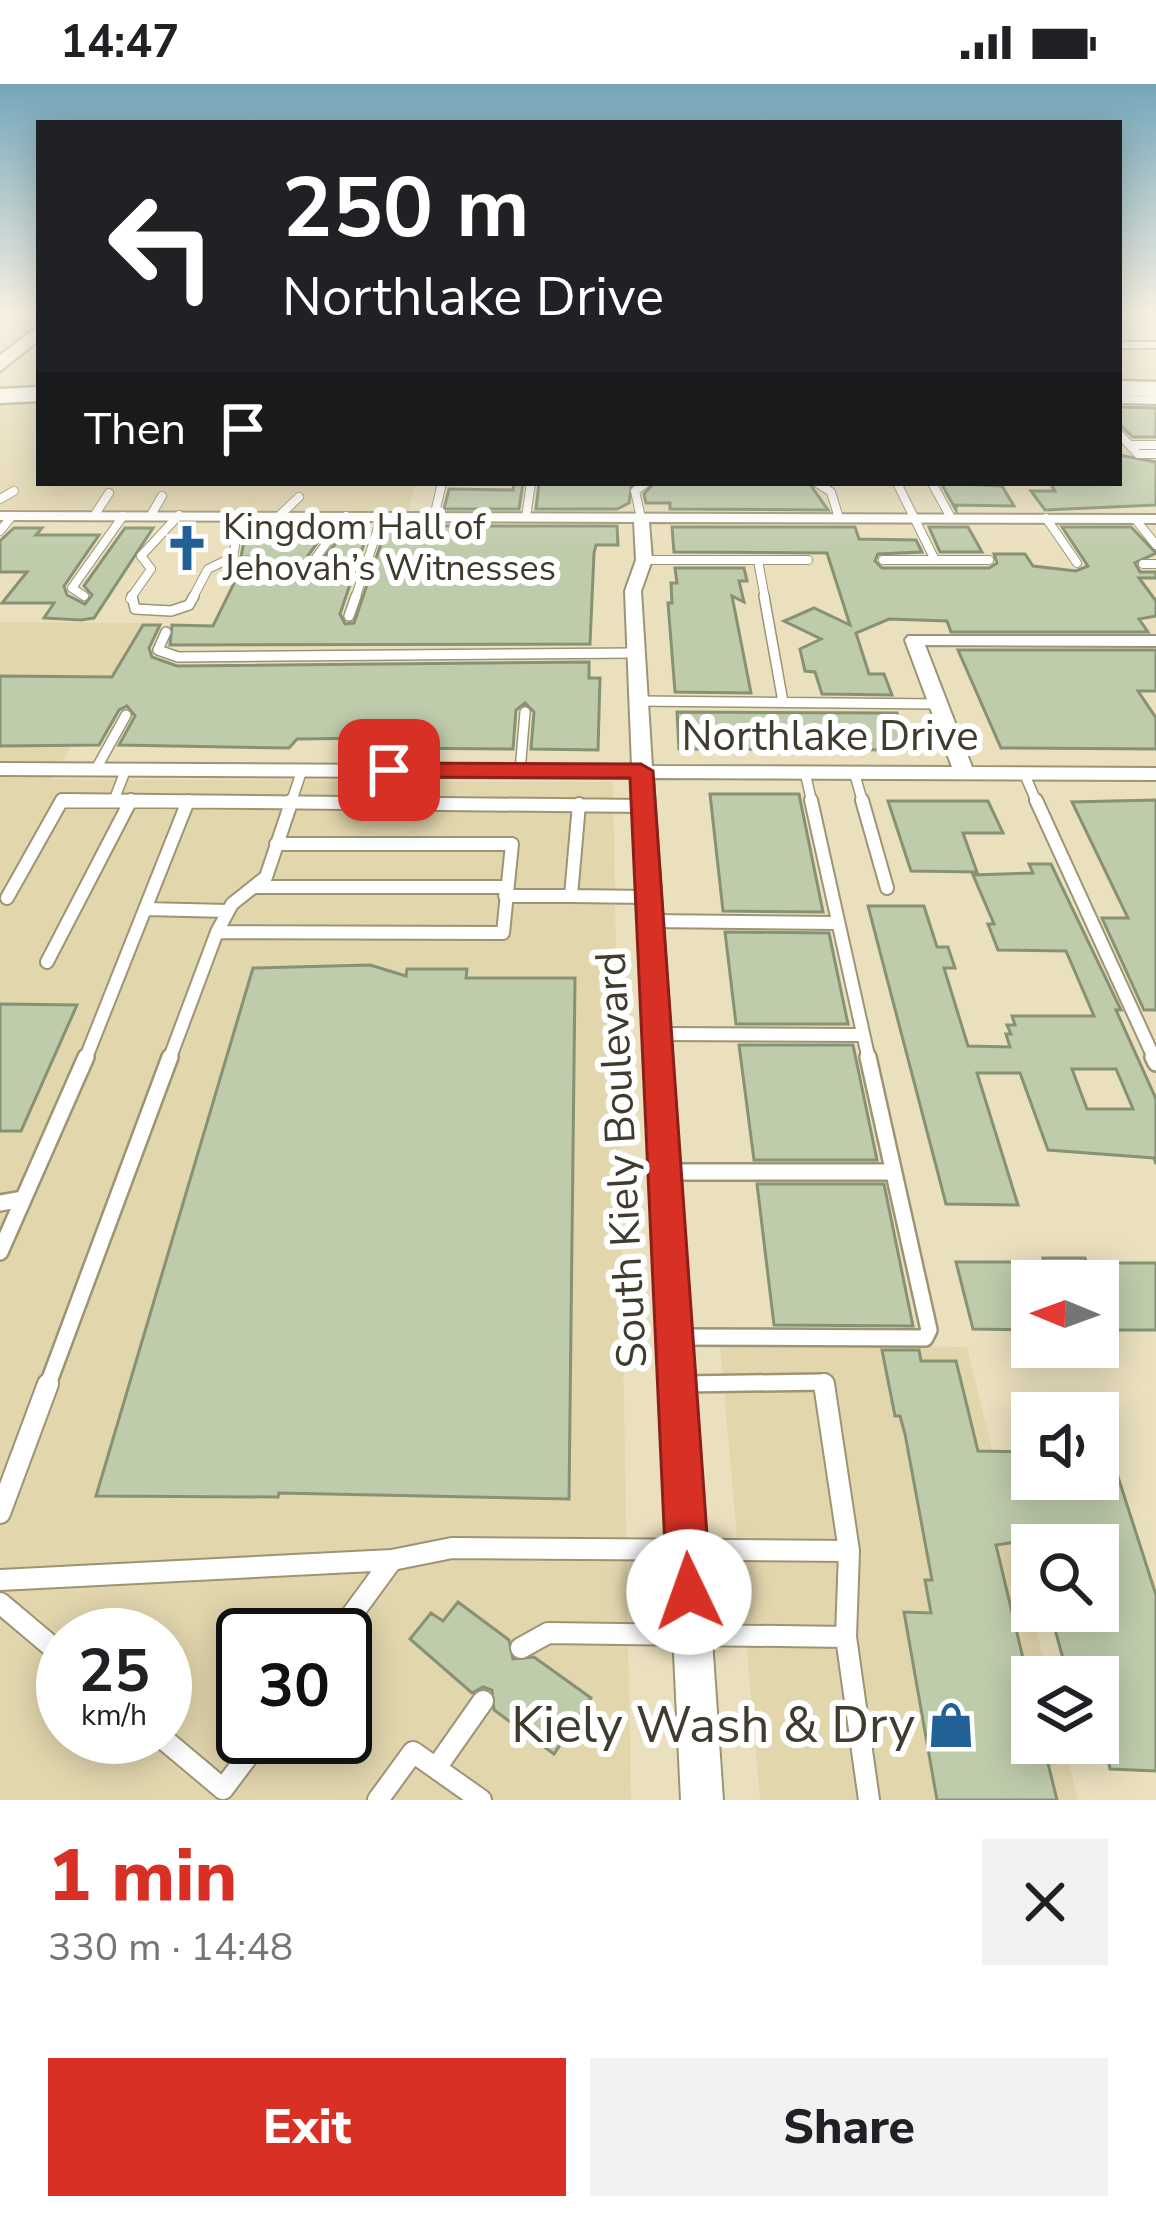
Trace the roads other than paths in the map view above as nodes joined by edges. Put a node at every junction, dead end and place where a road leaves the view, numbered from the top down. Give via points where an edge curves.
1 (36, 391) edge
2 (0, 392) edge
3 (1122, 399) edge
4 (1156, 400) edge
5 (1122, 436) edge
6 (1130, 445) junction
7 (1156, 445) edge
8 (1156, 454) edge
9 (441, 486) edge
10 (531, 486) edge
11 (642, 486) edge
12 (822, 486) edge
13 (899, 486) edge
14 (934, 486) edge
15 (14, 491) dead end
16 (110, 493) dead end
17 (163, 496) dead end
18 (299, 497) dead end
19 (0, 499) edge
20 (151, 515) junction
21 (179, 515) junction
22 (6, 516) edge
23 (94, 516) junction
24 (123, 516) junction
25 (240, 516) junction
26 (279, 516) junction
27 (346, 516) junction
28 (382, 517) junction
29 (434, 517) junction
30 (526, 517) junction
31 (640, 518) junction
32 (839, 518) junction
33 (915, 518) junction
34 (951, 518) junction
35 (1046, 518) junction
36 (1156, 519) edge
37 (1136, 520) junction
38 (0, 531) edge
39 (1156, 545) edge
40 (644, 560) junction
41 (758, 560) junction
42 (808, 560) dead end
43 (883, 560) dead end
44 (934, 560) junction
45 (989, 560) dead end
46 (1077, 563) dead end
47 (1143, 564) dead end
48 (1156, 564) edge
49 (310, 566) dead end
50 (84, 596) dead end
51 (349, 616) dead end
52 (166, 632) dead end
53 (1156, 640) edge
54 (635, 653) junction
55 (638, 701) junction
56 (783, 702) junction
57 (938, 704) junction
58 (525, 712) dead end
59 (126, 715) dead end
60 (96, 770) junction
61 (126, 770) junction
62 (302, 770) junction
63 (520, 771) junction
64 (641, 771) junction
65 (2, 772) edge
66 (805, 772) junction
67 (854, 772) junction
68 (964, 772) junction
69 (1024, 773) junction
70 (1156, 774) edge
71 (113, 800) junction
72 (131, 800) junction
73 (188, 801) junction
74 (289, 802) junction
75 (579, 804) junction
76 (643, 806) junction
77 (277, 844) junction
78 (253, 887) junction
79 (887, 888) dead end
80 (505, 892) junction
81 (572, 896) junction
82 (7, 898) dead end
83 (146, 909) junction
84 (649, 909) junction
85 (228, 911) junction
86 (837, 923) junction
87 (217, 932) junction
88 (47, 962) dead end
89 (657, 1034) junction
90 (862, 1035) junction
91 (1156, 1063) edge
92 (665, 1172) junction
93 (892, 1172) junction
94 (23, 1198) junction
95 (0, 1203) edge
96 (0, 1252) edge
97 (675, 1337) junction
98 (677, 1384) junction
99 (0, 1513) edge
100 (687, 1550) junction
101 (849, 1551) junction
102 (392, 1559) junction
103 (0, 1580) edge
104 (0, 1603) edge
105 (357, 1608) edge
106 (36, 1633) edge
107 (692, 1635) junction
108 (846, 1637) junction
109 (521, 1648) dead end
110 (483, 1701) dead end
111 (192, 1763) edge
112 (242, 1764) edge
113 (436, 1768) junction
114 (378, 1800) edge
115 (482, 1800) edge
116 (702, 1800) edge
117 (869, 1800) edge

1 - 2 highway
3 - 4 street
5 - 6 lane
6 - 7 lane
6 - 8 lane
9 - 29 lane
10 - 30 lane
11 - 31 lane via 635,491
12 - 32 lane
13 - 33 lane
14 - 34 lane
15 - 19 lane
16 - 23 lane
17 - 20 lane
18 - 26 lane
20 - 21 street
20 - 24 street
21 - 25 street
21 - 25 lane via 141,556 152,569 130,599 135,608 189,605 208,569 233,557
22 - 23 street
22 - 38 lane
23 - 24 street
24 - 50 lane via 72,588
25 - 26 street
26 - 27 street
27 - 28 street
27 - 49 lane
28 - 29 street
28 - 51 lane
29 - 30 street
30 - 31 street
31 - 32 street
31 - 40 street, South Kiely Boulevard
32 - 33 street
33 - 34 street
33 - 44 lane
34 - 35 street
35 - 37 street
35 - 46 lane
36 - 37 street
37 - 39 lane
40 - 41 lane
40 - 54 street, South Kiely Boulevard via 633,591
41 - 42 lane
41 - 56 lane
43 - 44 lane
44 - 45 lane
47 - 48 lane
52 - 54 lane via 158,650 178,657
53 - 57 street via 914,640
54 - 55 street, South Kiely Boulevard
55 - 56 lane
55 - 64 street, South Kiely Boulevard
56 - 57 lane
57 - 68 street
58 - 63 lane
59 - 60 lane
60 - 61 street, Northlake Drive
60 - 65 street, Northlake Drive
61 - 62 street, Northlake Drive
61 - 71 lane
62 - 63 street, Northlake Drive
62 - 74 lane
63 - 64 street, Northlake Drive
64 - 66 street, Northlake Drive
64 - 76 street, South Kiely Boulevard
66 - 67 street, Northlake Drive
66 - 86 lane
67 - 68 street, Northlake Drive
67 - 79 lane
68 - 69 street, Northlake Drive
69 - 70 street, Northlake Drive
69 - 91 lane
71 - 72 lane
71 - 82 lane via 62,800
72 - 73 lane
72 - 88 lane
73 - 74 lane
73 - 83 lane
74 - 75 lane
74 - 77 lane
75 - 76 lane
75 - 81 lane
76 - 84 street, South Kiely Boulevard
77 - 78 lane via 266,877
77 - 80 lane via 512,844
78 - 80 lane
78 - 85 lane
80 - 81 lane
80 - 87 lane via 503,933
81 - 84 lane
83 - 85 lane
83 - 94 lane
84 - 86 lane
84 - 89 street, South Kiely Boulevard
85 - 87 lane
86 - 90 lane
87 - 99 lane
89 - 90 lane
89 - 92 street, South Kiely Boulevard
90 - 93 lane
92 - 93 lane
92 - 97 street, South Kiely Boulevard
93 - 97 lane via 925,1338
94 - 95 lane
94 - 96 lane
97 - 98 street, South Kiely Boulevard
98 - 100 street, South Kiely Boulevard
98 - 101 lane via 824,1382
100 - 101 lane
100 - 102 lane via 452,1547
100 - 107 street, South Kiely Boulevard
101 - 108 lane
102 - 103 lane
102 - 105 lane
104 - 106 lane
107 - 108 lane
107 - 109 lane via 548,1633
107 - 116 street, South Kiely Boulevard
108 - 117 lane
110 - 113 lane
111 - 112 lane via 223,1789
113 - 114 lane via 413,1752
113 - 115 lane

